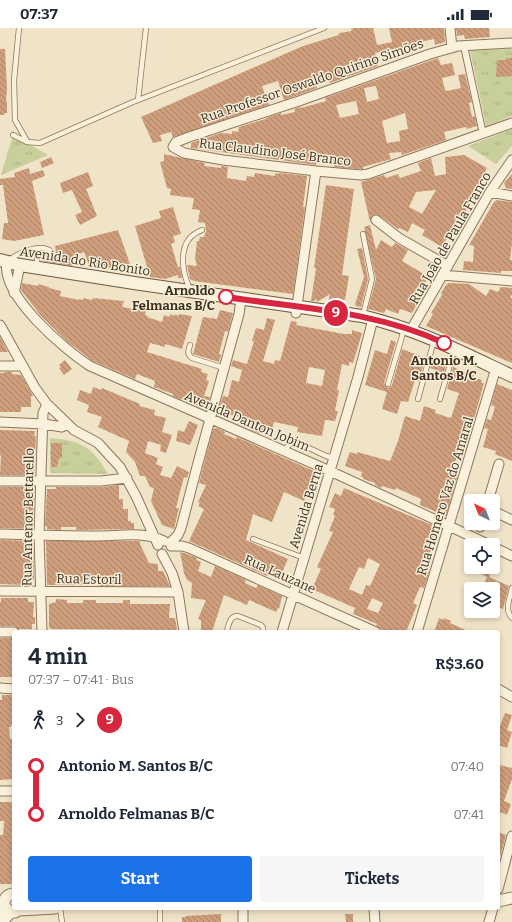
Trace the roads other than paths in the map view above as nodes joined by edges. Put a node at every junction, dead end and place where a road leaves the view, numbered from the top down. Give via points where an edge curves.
1 (19, 28) edge
2 (146, 28) edge
3 (324, 28) edge
4 (450, 28) edge
5 (512, 43) edge
6 (464, 46) junction
7 (452, 48) junction
8 (138, 100) junction
9 (512, 123) edge
10 (483, 134) junction
11 (13, 135) dead end
12 (27, 142) junction
13 (173, 147) joint
14 (512, 160) edge
15 (316, 171) junction
16 (490, 192) junction
17 (512, 196) edge
18 (376, 220) dead end
19 (202, 230) dead end
20 (363, 234) dead end
21 (37, 249) junction
22 (52, 252) dead end
23 (3, 264) edge
24 (448, 266) junction
25 (37, 267) junction
26 (19, 268) junction
27 (442, 275) junction
28 (512, 281) edge
29 (14, 292) junction
30 (192, 292) junction
31 (241, 302) junction
32 (297, 310) junction
33 (369, 320) junction
34 (0, 325) edge
35 (407, 331) junction
36 (433, 344) junction
37 (190, 345) dead end
38 (453, 354) junction
39 (0, 366) edge
40 (22, 366) junction
41 (224, 368) junction
42 (495, 371) junction
43 (512, 376) edge
44 (512, 382) edge
45 (388, 384) dead end
46 (418, 399) dead end
47 (440, 400) dead end
48 (47, 404) junction
49 (209, 419) junction
50 (0, 422) edge
51 (44, 424) junction
52 (67, 424) junction
53 (285, 452) junction
54 (334, 458) junction
55 (498, 464) dead end
56 (330, 471) junction
57 (127, 478) junction
58 (41, 481) junction
59 (0, 482) edge
60 (490, 494) edge
61 (500, 514) edge
62 (512, 520) edge
63 (449, 526) junction
64 (0, 534) edge
65 (39, 535) junction
66 (154, 536) junction
67 (475, 538) edge
68 (253, 539) dead end
69 (166, 547) junction
70 (500, 550) edge
71 (512, 556) edge
72 (304, 558) junction
73 (512, 588) edge
74 (0, 591) edge
75 (40, 592) junction
76 (178, 592) junction
77 (293, 594) junction
78 (512, 618) edge
79 (42, 630) edge
80 (184, 630) edge
81 (228, 630) edge
82 (263, 630) edge
83 (283, 630) edge
84 (372, 630) edge
85 (418, 630) edge
86 (0, 632) edge
87 (12, 632) edge
88 (0, 688) edge
89 (12, 688) edge
90 (500, 690) edge
91 (512, 697) edge
92 (0, 790) edge
93 (12, 791) edge
94 (512, 836) edge
95 (500, 881) edge
96 (10, 893) edge
97 (10, 907) edge
98 (60, 910) edge
99 (160, 910) edge
100 (243, 910) edge
101 (374, 910) edge
102 (492, 910) edge
103 (0, 918) edge
104 (4, 922) edge
105 (62, 922) edge
106 (160, 922) edge
107 (243, 922) edge
108 (375, 922) edge
109 (489, 922) edge

1 - 12 lane via 14,80 15,120
2 - 8 lane
3 - 8 lane
4 - 7 street
5 - 6 street, Rua Professor Oswaldo Quirino Simões
6 - 7 street, Rua Professor Oswaldo Quirino Simões
6 - 10 street
7 - 13 street, Rua Professor Oswaldo Quirino Simões via 189,136 176,142
8 - 12 lane via 40,143
9 - 10 street, Rua Claudino José Branco
10 - 15 street, Rua Claudino José Branco via 368,174
11 - 12 lane
13 - 15 street, Rua Claudino José Branco via 184,153
14 - 16 street, Rua João de Paula Franco
15 - 32 street
16 - 17 street
16 - 24 street, Rua João de Paula Franco
18 - 24 street via 399,238
19 - 30 lane via 190,238 184,253 186,281
20 - 33 lane via 372,279
21 - 22 lane via 46,248
21 - 23 lane via 24,251
21 - 25 lane
23 - 26 main road, Avenida do Rio Bonito
23 - 29 street, Avenida Danton Jobim
24 - 27 street, Rua João de Paula Franco
25 - 26 main road, Avenida do Rio Bonito
25 - 30 main road, Avenida do Rio Bonito via 57,267
26 - 29 street
26 - 31 main road, Avenida do Rio Bonito via 100,285
27 - 28 street
27 - 35 street, Rua João de Paula Franco
29 - 49 street, Avenida Danton Jobim via 30,316 77,358
30 - 31 main road, Avenida do Rio Bonito
31 - 32 main road, Avenida do Rio Bonito
31 - 41 street
32 - 33 main road, Avenida do Rio Bonito
33 - 35 main road, Avenida do Rio Bonito
33 - 54 street, Avenida Berna via 358,377
34 - 40 street
35 - 36 main road, Avenida do Rio Bonito
35 - 42 main road, Avenida do Rio Bonito via 437,340
35 - 45 lane
36 - 38 main road, Avenida do Rio Bonito
36 - 46 lane
37 - 41 lane via 188,352 192,358
38 - 42 main road, Avenida do Rio Bonito
38 - 47 lane
39 - 40 street
40 - 48 street
41 - 49 street
42 - 43 main road, Avenida do Rio Bonito
42 - 44 main road, Avenida do Rio Bonito
42 - 63 street, Rua Homero Vaz do Amaral
48 - 51 street, Rua Antenor Bettarello via 43,414
48 - 52 street
49 - 53 street, Avenida Danton Jobim
49 - 69 street via 181,528 178,536
50 - 51 street
51 - 52 street via 62,427
51 - 58 street, Rua Antenor Bettarello
52 - 57 street via 98,443
53 - 54 lane via 292,442 296,442
53 - 56 street, Avenida Danton Jobim
54 - 56 street, Avenida Berna
55 - 60 street
56 - 63 street, Avenida Danton Jobim
56 - 72 street, Avenida Berna
57 - 58 street via 101,481
57 - 66 street
58 - 59 street
58 - 65 street, Rua Antenor Bettarello
61 - 62 street
63 - 67 street, Avenida Danton Jobim
63 - 85 street, Rua Homero Vaz do Amaral
64 - 65 street
65 - 66 street
65 - 75 street, Rua Antenor Bettarello
66 - 69 street, Rua Lauzane
68 - 72 lane
69 - 76 street
69 - 77 street, Rua Lauzane via 189,548
70 - 71 street
72 - 77 street, Avenida Berna
73 - 78 lane via 508,612
74 - 75 street, Rua Estoril
75 - 76 street, Rua Estoril
75 - 79 street, Rua Antenor Bettarello
76 - 80 street
77 - 83 street, Avenida Berna
77 - 84 street, Rua Lauzane
81 - 82 lane via 234,616 261,625
86 - 87 street
88 - 89 street
90 - 91 street
92 - 93 street
94 - 95 street
96 - 97 street via 5,900
97 - 103 street
97 - 104 street
98 - 105 lane
99 - 106 lane
100 - 107 street
101 - 108 street
102 - 109 street

